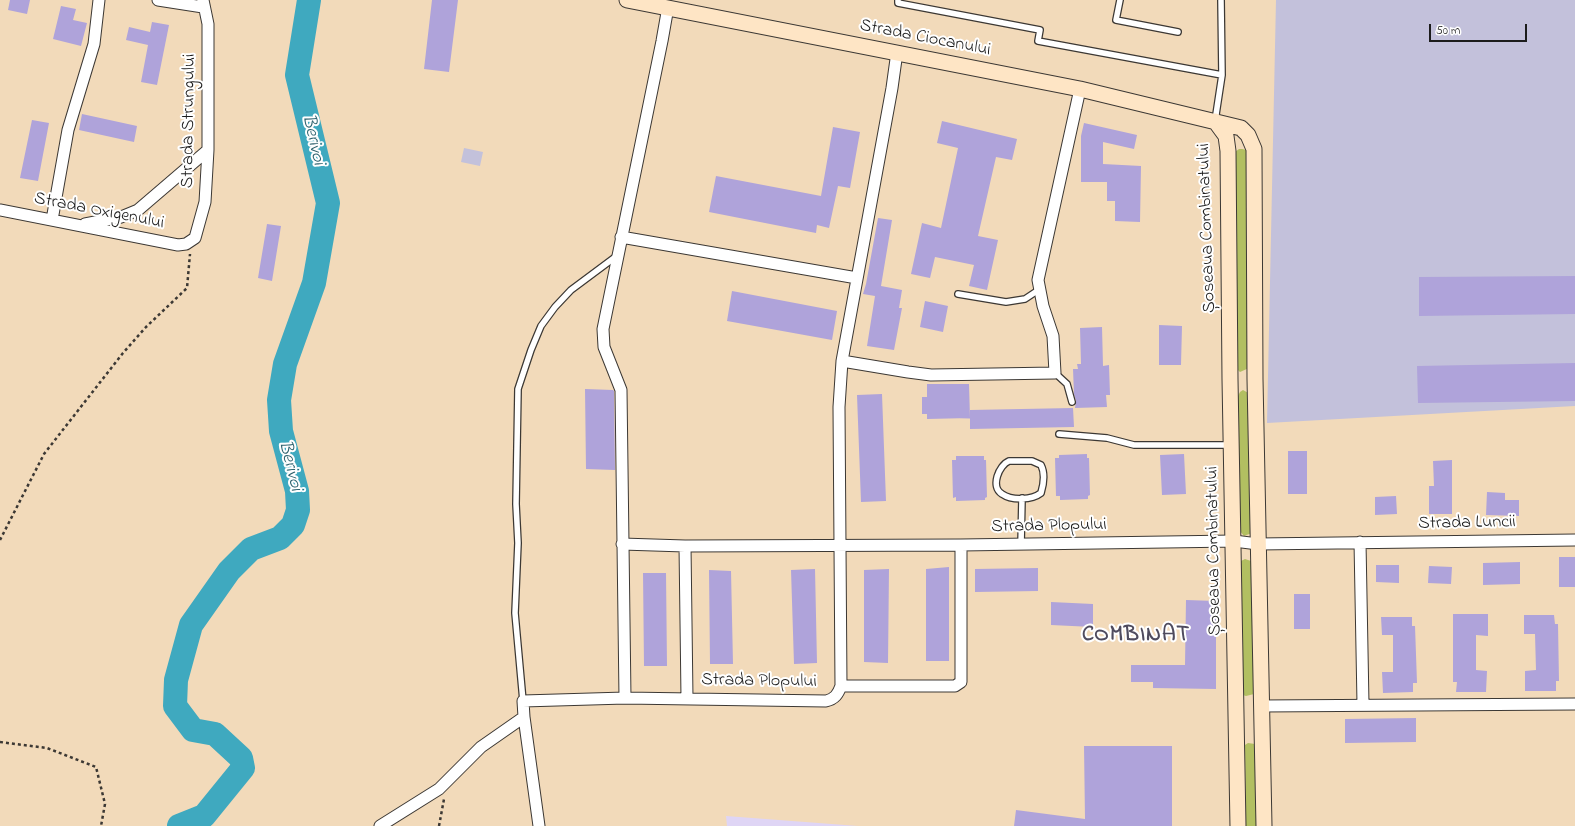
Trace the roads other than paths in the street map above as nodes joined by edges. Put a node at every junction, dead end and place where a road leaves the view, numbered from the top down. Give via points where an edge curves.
1 (99, 0) edge
2 (158, 0) edge
3 (627, 0) edge
4 (898, 0) edge
5 (1120, 0) edge
6 (1221, 0) edge
7 (203, 3) edge
8 (668, 7) junction
9 (1178, 32) dead end
10 (897, 52) junction
11 (1222, 75) junction
12 (1080, 89) junction
13 (1215, 121) junction
14 (208, 150) junction
15 (0, 210) edge
16 (52, 220) junction
17 (78, 225) junction
18 (621, 237) junction
19 (191, 241) joint
20 (618, 254) junction
21 (857, 278) junction
22 (1040, 289) junction
23 (958, 294) dead end
24 (842, 361) junction
25 (1055, 374) junction
26 (1255, 378) junction
27 (1230, 379) junction
28 (1072, 402) dead end
29 (1059, 434) dead end
30 (1232, 445) junction
31 (1022, 498) junction
32 (1575, 540) edge
33 (1234, 541) junction
34 (1360, 542) junction
35 (622, 544) junction
36 (1258, 544) junction
37 (841, 545) junction
38 (961, 545) junction
39 (1021, 545) junction
40 (685, 546) junction
41 (841, 686) junction
42 (625, 698) junction
43 (687, 698) junction
44 (523, 702) junction
45 (1363, 704) junction
46 (1575, 704) edge
47 (1261, 706) junction
48 (1237, 707) junction
49 (524, 717) junction
50 (380, 826) edge
51 (539, 826) edge
52 (1238, 826) edge
53 (1264, 826) edge

1 - 16 street via 94,44 68,130
2 - 7 street
3 - 8 main road, Strada Ciocanului
4 - 11 lane via 898,3 1040,30 1038,41
5 - 9 lane via 1116,20
6 - 11 lane
7 - 14 street, Strada Strungului via 208,24
8 - 10 main road, Strada Ciocanului
8 - 18 street
10 - 12 main road, Strada Ciocanului
10 - 21 street
11 - 13 lane
12 - 13 main road, Strada Ciocanului
12 - 22 street via 1038,280
13 - 26 main road, Șoseaua Combinatului via 1241,128 1248,135 1254,149
13 - 27 main road, Șoseaua Combinatului via 1226,136 1227,144
14 - 17 street via 138,210 121,217
14 - 19 street, Strada Strungului via 205,202 197,233
15 - 16 street, Strada Oxigenului
16 - 17 street, Strada Oxigenului
17 - 19 street, Strada Oxigenului via 180,245
18 - 20 street
18 - 21 street
20 - 35 street via 603,335 604,347 621,390
20 - 44 lane via 571,290 555,307 542,326 531,350 518,389 518,543 515,612
21 - 24 street
22 - 23 lane via 1025,299 1006,302
22 - 25 street via 1053,336
24 - 25 street via 931,375
24 - 37 street via 839,407
25 - 28 lane via 1067,384
26 - 27 main road
26 - 36 main road, Șoseaua Combinatului
27 - 30 main road, Șoseaua Combinatului
29 - 30 lane via 1107,438 1134,444
30 - 33 main road, Șoseaua Combinatului
31 - 31 lane via 1011,498 1001,494 997,488 998,472 1004,463 1032,461 1041,464 1041,493
31 - 39 lane
32 - 34 street, Strada Luncii
33 - 36 street, Strada Plopului
33 - 39 street, Strada Plopului
33 - 48 main road, Șoseaua Combinatului
34 - 36 street, Strada Luncii
34 - 45 street
35 - 40 street, Strada Plopului
35 - 42 street
36 - 47 main road, Șoseaua Combinatului
37 - 38 street, Strada Plopului
37 - 40 street, Strada Plopului
37 - 41 street, Strada Plopului
38 - 39 street, Strada Plopului
38 - 41 street via 961,682 955,686
40 - 43 street
41 - 43 street, Strada Plopului via 837,694 826,701
42 - 43 street, Strada Plopului
42 - 44 street, Strada Plopului
44 - 49 street
45 - 46 street
45 - 47 street
47 - 48 main road
47 - 53 main road, Șoseaua Combinatului
48 - 52 main road, Șoseaua Combinatului
49 - 50 street via 481,746 439,790
49 - 51 street

